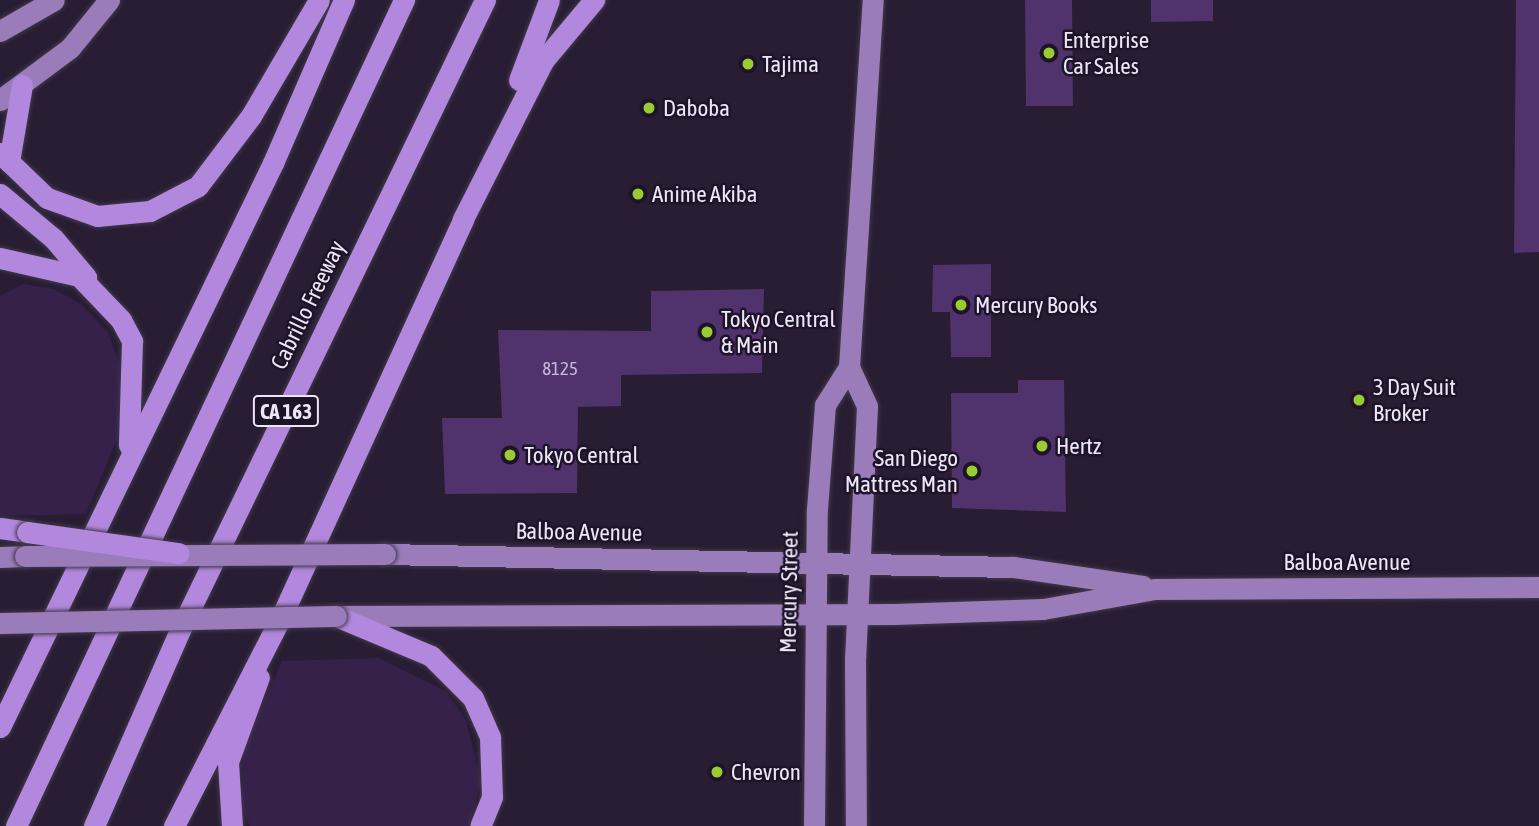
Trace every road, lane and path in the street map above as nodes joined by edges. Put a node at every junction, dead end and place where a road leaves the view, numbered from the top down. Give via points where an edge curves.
1 (54, 0) edge
2 (109, 0) edge
3 (319, 0) edge
4 (344, 0) edge
5 (404, 0) edge
6 (485, 0) edge
7 (549, 0) edge
8 (594, 0) edge
9 (873, 0) edge
10 (0, 31) edge
11 (22, 85) junction
12 (0, 100) edge
13 (4, 158) edge
14 (0, 194) edge
15 (463, 219) junction
16 (0, 258) edge
17 (92, 284) junction
18 (849, 367) junction
19 (127, 462) junction
20 (0, 528) edge
21 (179, 553) junction
22 (0, 557) edge
23 (816, 563) junction
24 (858, 565) junction
25 (1539, 587) edge
26 (1155, 589) junction
27 (283, 612) junction
28 (856, 615) junction
29 (336, 616) junction
30 (815, 616) junction
31 (0, 623) edge
32 (0, 727) edge
33 (16, 826) edge
34 (93, 826) edge
35 (174, 826) edge
36 (232, 826) edge
37 (480, 826) edge
38 (814, 826) edge
39 (856, 826) edge

1 - 10 main road
2 - 11 main road via 69,48
3 - 13 highway via 251,116 198,186 150,211 97,216 47,198
4 - 19 highway via 273,163
5 - 33 highway, Cabrillo Freeway / CA 163
6 - 34 highway, Cabrillo Freeway / CA 163 via 180,630
7 - 15 highway
8 - 15 highway via 543,61
9 - 18 main road, Mercury Street
11 - 12 main road
11 - 13 highway
14 - 17 highway via 54,239
15 - 27 highway
16 - 17 highway via 52,265
17 - 19 highway via 132,341
18 - 23 main road, Mercury Street via 825,405
18 - 24 main road, Mercury Street via 867,406
19 - 32 highway
20 - 21 highway, bridge
21 - 22 main road, Balboa Avenue, bridge
21 - 23 main road, Balboa Avenue, bridge
23 - 24 main road, Balboa Avenue
23 - 30 main road, Mercury Street
24 - 26 main road, Balboa Avenue via 1045,569
24 - 28 main road, Mercury Street
25 - 26 main road, Balboa Avenue
26 - 28 main road, Balboa Avenue via 1043,609
27 - 35 highway
27 - 36 highway via 228,762
28 - 30 main road, Balboa Avenue
28 - 39 main road, Mercury Street
29 - 30 main road, Balboa Avenue
29 - 31 main road, Balboa Avenue, bridge
29 - 37 highway via 431,656 473,698 490,737 492,797
30 - 38 main road, Mercury Street

